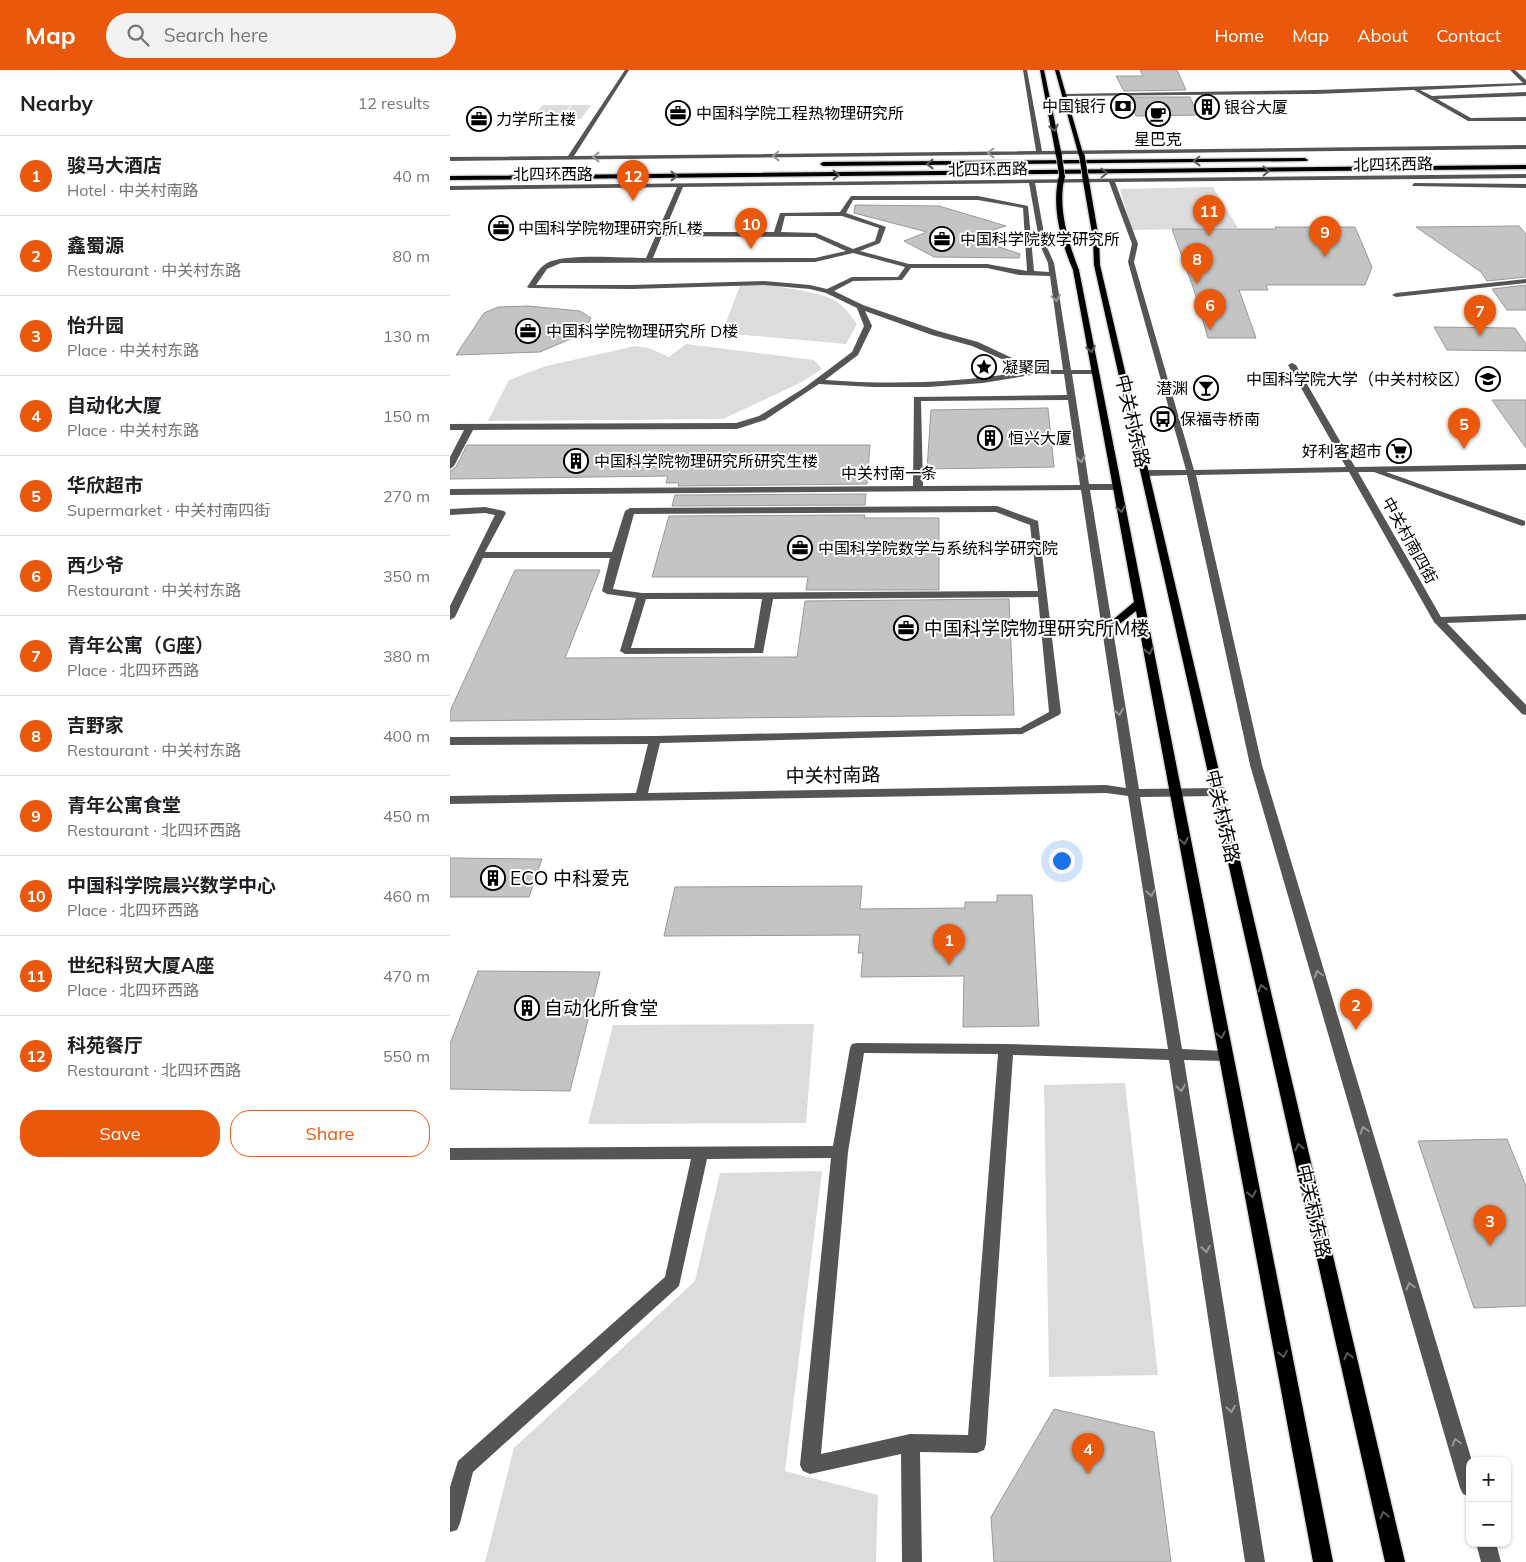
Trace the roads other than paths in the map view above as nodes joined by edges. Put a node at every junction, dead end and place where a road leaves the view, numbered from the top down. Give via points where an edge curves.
1 (627, 70) edge
2 (1024, 70) edge
3 (1042, 70) edge
4 (1057, 70) edge
5 (1512, 70) edge
6 (1526, 83) edge
7 (1414, 88) junction
8 (1064, 94) junction
9 (1526, 94) edge
10 (1431, 98) junction
11 (1526, 119) edge
12 (1526, 142) edge
13 (1526, 147) edge
14 (1286, 150) junction
15 (1039, 152) junction
16 (1059, 154) junction
17 (1082, 154) junction
18 (570, 158) junction
19 (450, 159) edge
20 (1309, 160) dead end
21 (815, 164) dead end
22 (1526, 168) edge
23 (1526, 176) edge
24 (450, 178) edge
25 (1358, 178) junction
26 (1061, 179) junction
27 (1085, 179) junction
28 (1294, 179) junction
29 (1032, 182) junction
30 (1112, 182) junction
31 (1526, 182) edge
32 (1388, 185) dead end
33 (1407, 185) dead end
34 (1526, 186) edge
35 (680, 187) junction
36 (450, 188) edge
37 (842, 214) junction
38 (660, 234) junction
39 (778, 234) junction
40 (853, 251) junction
41 (649, 260) junction
42 (909, 266) junction
43 (1031, 273) junction
44 (1053, 274) junction
45 (1526, 280) edge
46 (828, 291) junction
47 (1396, 295) dead end
48 (860, 307) junction
49 (1292, 365) dead end
50 (1037, 372) junction
51 (1068, 372) junction
52 (1095, 372) junction
53 (818, 382) junction
54 (1072, 397) junction
55 (450, 427) edge
56 (470, 427) junction
57 (450, 466) edge
58 (1526, 467) edge
59 (1354, 470) junction
60 (1370, 470) junction
61 (1191, 472) junction
62 (1145, 473) junction
63 (1085, 487) junction
64 (1117, 487) junction
65 (918, 488) junction
66 (451, 492) edge
67 (460, 511) junction
68 (450, 512) edge
69 (1522, 523) dead end
70 (480, 555) junction
71 (616, 555) junction
72 (1043, 594) junction
73 (642, 596) junction
74 (768, 596) junction
75 (1140, 603) junction
76 (450, 617) edge
77 (1526, 617) edge
78 (1438, 620) junction
79 (1107, 629) junction
80 (1526, 712) edge
81 (655, 740) junction
82 (450, 741) edge
83 (1217, 792) junction
84 (1133, 793) junction
85 (1175, 793) junction
86 (641, 798) junction
87 (450, 800) edge
88 (1006, 1049) junction
89 (1176, 1055) junction
90 (1225, 1056) junction
91 (700, 1152) junction
92 (840, 1152) junction
93 (450, 1154) edge
94 (910, 1443) junction
95 (1466, 1474) edge
96 (450, 1523) edge
97 (1487, 1547) edge
98 (912, 1562) edge
99 (1255, 1562) edge
100 (1323, 1562) edge
101 (1395, 1562) edge
102 (1492, 1562) edge

1 - 18 street
2 - 15 street
3 -> 16 main road, 中关村东路
4 - 8 main road, 中关村东路
5 - 6 street
6 - 7 street
7 - 8 street
7 - 10 street
8 - 17 main road, 中关村东路
9 - 10 street
10 - 11 street via 1470,120
12 - 14 street via 1348,145
13 - 14 street, 北四环西路
14 - 17 street, 北四环西路
15 - 16 street, 北四环西路
15 -> 18 street, 北四环西路
16 - 17 street, 北四环西路
16 - 26 main road, 中关村东路, bridge
17 - 27 main road, 中关村东路, bridge
18 - 19 street, 北四环西路
20 -> 21 highway, 北四环西路
24 -> 22 highway, 北四环西路
23 - 25 street, 北四环西路
25 - 28 street, 北四环西路
25 - 31 street via 1371,182
26 - 27 street, 北四环西路
26 - 29 street, 北四环西路
26 -> 52 main road, 中关村东路 via 1058,191 1066,246 1076,270
27 - 30 street, 北四环西路
27 - 62 main road, 中关村东路 via 1096,239 1097,265
28 - 30 street, 北四环西路
28 - 32 street
29 - 35 street, 北四环西路
29 - 44 street via 1043,245
30 - 61 street, 中关村东路 via 1135,244 1131,262
33 - 34 street
35 - 36 street, 北四环西路
35 - 38 street
37 - 39 street via 782,214
37 - 40 street via 883,227 878,242
37 - 43 street via 850,198 978,198 1026,208
38 - 39 street
38 - 41 street
39 - 40 street via 816,235
40 - 41 street via 815,260
40 - 42 street
41 - 46 street via 554,262 542,269 531,287 764,283
42 - 43 street via 987,266
42 - 46 street via 900,279 852,279
43 - 44 street
44 -> 51 street
45 - 47 street
46 - 48 street
48 - 50 street via 975,344
48 - 53 street via 868,326 855,353
49 - 59 street, 中关村南四街
50 - 51 street
50 - 53 street via 944,383 862,386
51 - 52 street
51 - 54 street
52 - 64 main road, 中关村东路
53 - 56 street via 762,418 737,426
54 -> 63 street
54 - 65 street via 917,399
55 - 56 street
56 - 57 street
58 - 60 street
59 - 60 street
59 - 61 street
59 - 78 street, 中关村南四街
60 - 69 street
61 - 62 street
95 -> 61 street, 中关村东路 via 1256,765
62 - 83 main road, 中关村东路
63 - 64 street, 中关村南一条
63 - 65 street, 中关村南一条
63 - 79 street
64 -> 75 main road, 中关村东路
65 - 66 street, 中关村南一条
66 - 67 street
67 - 68 street
67 - 70 street via 501,513
70 - 71 street
70 - 76 street
71 - 72 street via 630,511 997,509 1035,523
71 - 73 street via 607,591
72 - 74 street
72 - 81 street via 1055,713 1022,731
73 - 74 street
73 - 74 street via 625,651 759,651
75 - 79 main road
75 -> 85 main road, 中关村东路
77 - 78 street
78 - 80 street, 中关村南四街
79 -> 84 street
81 - 82 street
81 - 86 street
83 - 85 street, 中关村南路
101 -> 83 main road, 中关村东路
84 - 85 street, 中关村南路
84 - 86 street, 中关村南路 via 1106,789
84 -> 89 street
85 -> 90 main road, 中关村东路
86 - 87 street, 中关村南路
88 - 89 street
88 - 92 street via 857,1048
88 - 94 street via 977,1444
89 - 90 street
89 -> 99 street
90 -> 100 main road, 中关村东路
91 - 92 street
91 - 93 street
91 - 96 street via 673,1281 465,1467
92 - 94 street via 810,1465
94 - 98 street
97 - 102 street

